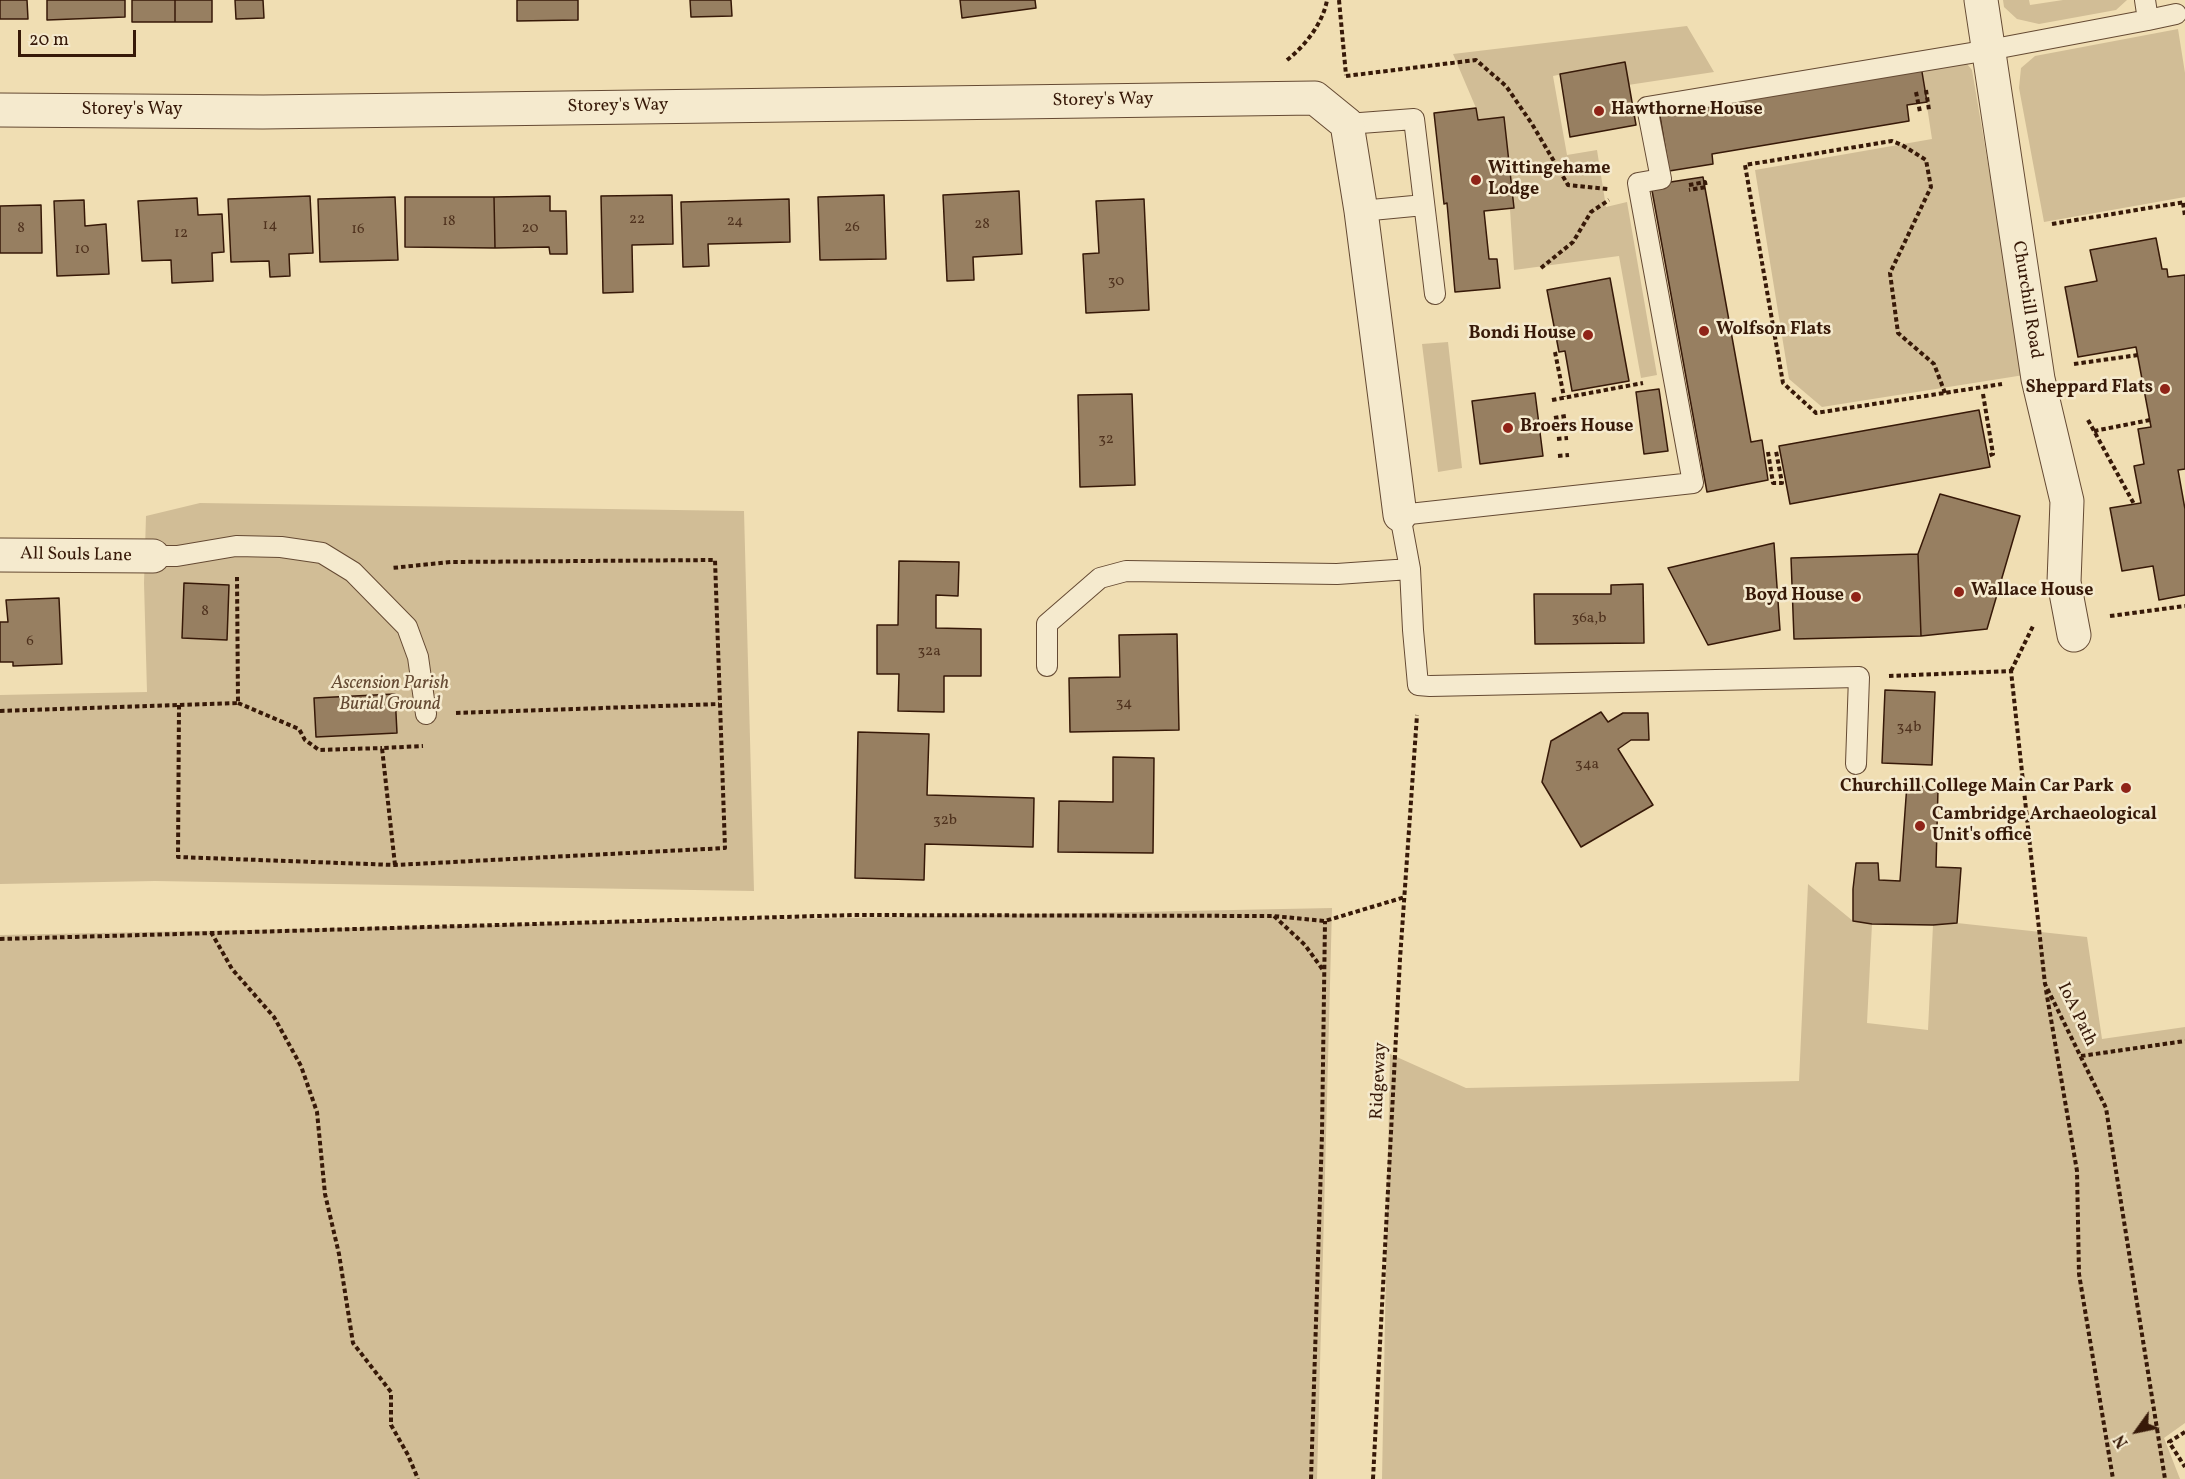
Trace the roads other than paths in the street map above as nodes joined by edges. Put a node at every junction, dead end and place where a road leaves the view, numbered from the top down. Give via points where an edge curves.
1 (1981, 0) edge
2 (2145, 0) edge
3 (2176, 14) dead end
4 (2148, 20) junction
5 (1989, 51) junction
6 (0, 110) edge
7 (1347, 124) junction
8 (1424, 205) junction
9 (1361, 211) junction
10 (1435, 294) dead end
11 (1400, 515) junction
12 (0, 555) edge
13 (153, 556) joint
14 (1410, 569) junction
15 (2074, 635) dead end
16 (1047, 666) dead end
17 (426, 714) road end
18 (1856, 764) dead end

1 - 5 street, Churchill Road
2 - 4 lane
3 - 4 lane
4 - 5 lane
5 - 11 lane via 1647,106 1661,179 1638,183 1631,190 1693,483
5 - 15 street, Churchill Road via 2015,229 2051,372 2067,501 2064,582
6 - 7 street, Storey's Way via 263,112 1315,98
7 - 8 lane via 1414,119
7 - 9 street
8 - 9 lane
8 - 10 lane
9 - 11 street
11 - 14 lane
12 - 13 street, All Souls Lane
13 - 17 lane via 236,546 322,553 352,572 407,627 418,657
14 - 16 lane via 1337,574 1126,571 1100,578 1047,624
14 - 18 lane via 1418,685 1859,677

